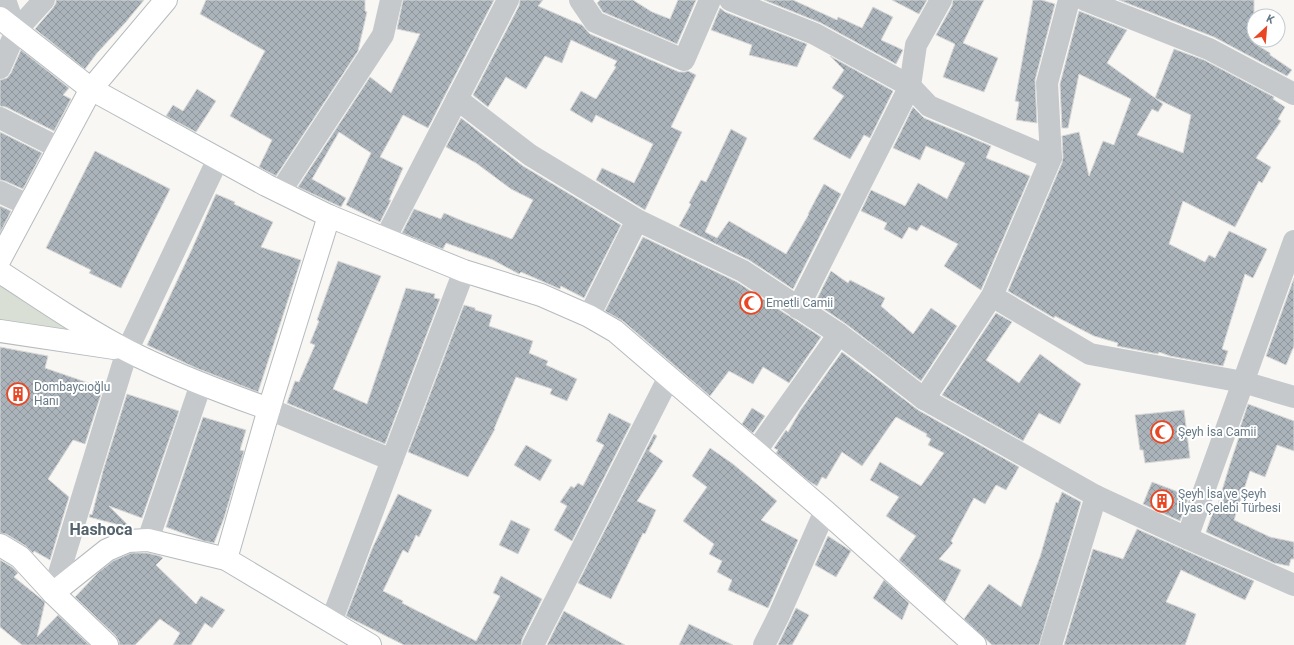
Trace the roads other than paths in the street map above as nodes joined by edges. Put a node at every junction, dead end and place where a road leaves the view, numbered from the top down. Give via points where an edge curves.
1 (5, 0) edge
2 (44, 0) edge
3 (166, 0) edge
4 (391, 0) edge
5 (508, 0) edge
6 (580, 0) edge
7 (710, 0) edge
8 (730, 0) edge
9 (941, 0) edge
10 (1069, 0) edge
11 (1085, 0) edge
12 (8, 24) edge
13 (0, 68) edge
14 (910, 86) junction
15 (90, 89) junction
16 (1294, 94) edge
17 (457, 99) junction
18 (0, 118) edge
19 (59, 148) junction
20 (1052, 158) junction
21 (218, 159) junction
22 (0, 192) edge
23 (280, 192) junction
24 (28, 205) junction
25 (329, 216) junction
26 (637, 220) junction
27 (385, 239) junction
28 (1294, 241) edge
29 (0, 259) edge
30 (464, 271) junction
31 (0, 272) edge
32 (992, 296) junction
33 (798, 308) junction
34 (588, 316) junction
35 (0, 331) edge
36 (839, 334) junction
37 (127, 350) junction
38 (669, 377) junction
39 (1243, 382) junction
40 (201, 384) junction
41 (1294, 397) edge
42 (924, 399) junction
43 (269, 409) junction
44 (756, 451) junction
45 (392, 460) junction
46 (1096, 496) junction
47 (825, 511) junction
48 (1187, 538) junction
49 (148, 540) junction
50 (0, 545) edge
51 (226, 559) junction
52 (1294, 585) edge
53 (53, 593) junction
54 (331, 622) junction
55 (968, 643) edge
56 (107, 645) edge
57 (370, 645) edge
58 (533, 645) edge
59 (764, 645) edge
60 (1050, 645) edge

1 - 12 street
2 - 12 street
3 - 15 street
4 - 23 street via 383,35
5 - 17 street
6 - 7 street via 595,22 684,60
8 - 14 street via 815,34
9 - 14 street via 916,45
10 - 20 street via 1047,83
11 - 16 street via 1209,49
12 - 13 street
12 - 15 street
14 - 20 street via 929,106
14 - 33 street
15 - 19 street
15 - 21 street
17 - 26 street via 530,155
17 - 27 street
18 - 19 street
19 - 24 street
20 - 32 street
21 - 23 street
21 - 37 street
22 - 24 street
23 - 25 street
24 - 29 street
25 - 27 street
25 - 43 street
26 - 33 street via 742,271
26 - 34 street
27 - 30 street
28 - 39 street
30 - 34 street via 540,295
30 - 45 street
31 - 37 street via 90,330
32 - 39 street via 1090,354
32 - 42 street
33 - 36 street
34 - 38 street via 615,331
35 - 37 street
36 - 42 street
36 - 44 street
37 - 40 street
37 - 53 street
38 - 44 street
38 - 58 street
39 - 41 street
39 - 48 street
40 - 43 street
40 - 49 street
42 - 46 street
43 - 45 street
43 - 51 street
44 - 47 street
45 - 54 street
46 - 48 street
46 - 60 street
47 - 55 street
47 - 59 street
48 - 52 street
49 - 51 street
49 - 53 street via 128,541 107,550
50 - 53 street via 20,558
51 - 54 street
53 - 56 street
54 - 57 street

